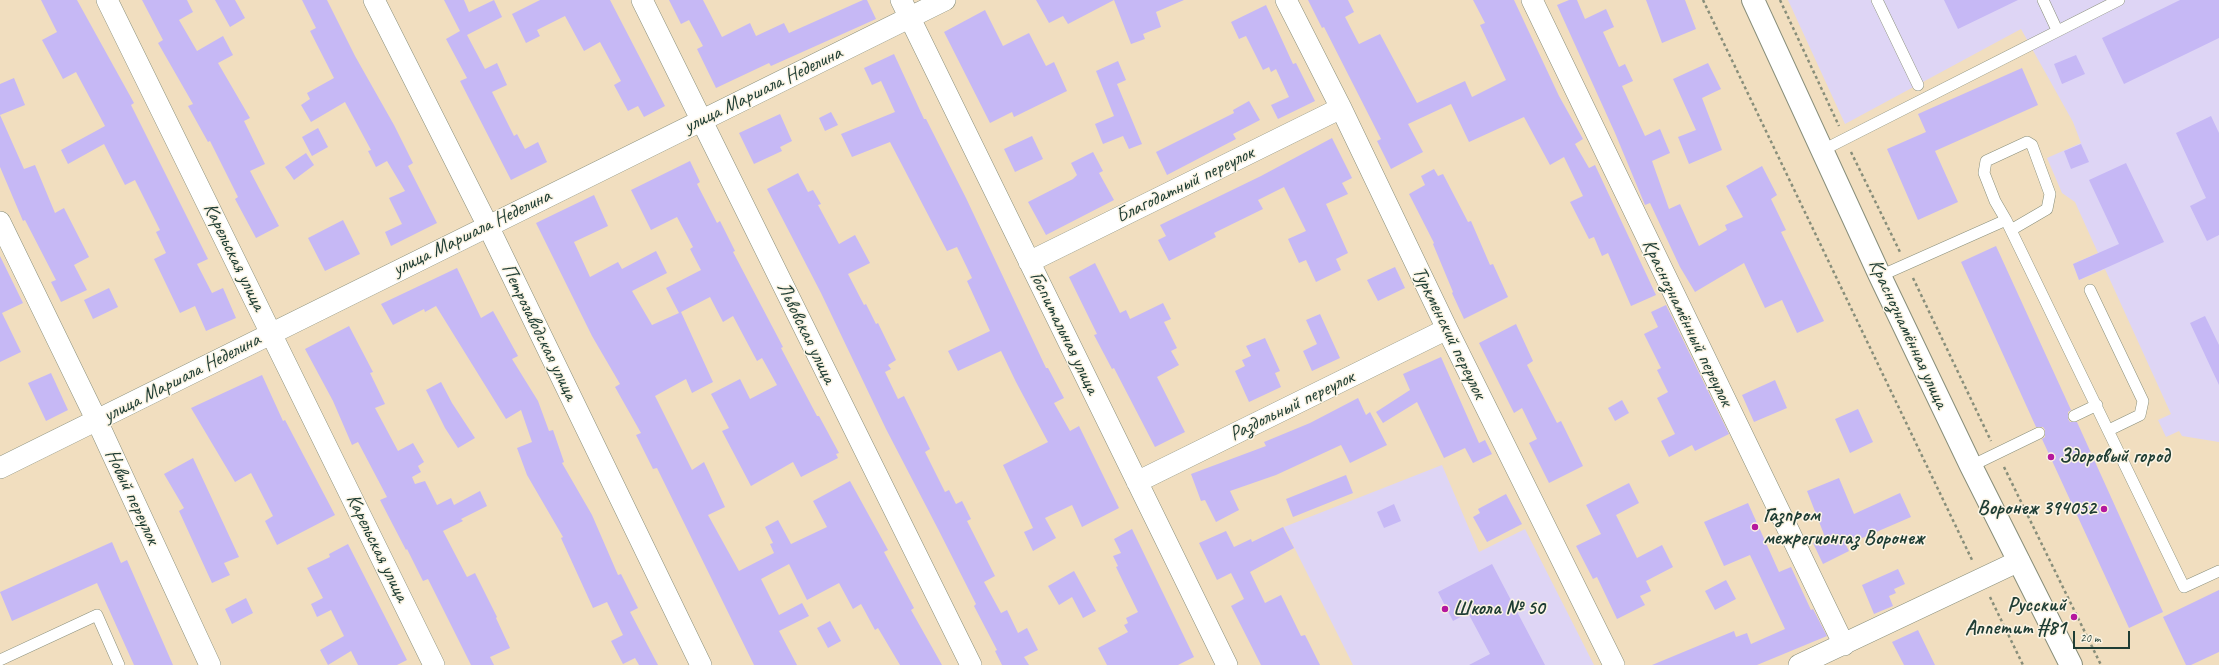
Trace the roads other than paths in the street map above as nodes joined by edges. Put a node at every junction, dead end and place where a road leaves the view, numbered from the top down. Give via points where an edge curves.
1 (107, 0) edge
2 (374, 0) edge
3 (642, 0) edge
4 (945, 0) edge
5 (1286, 0) edge
6 (1532, 0) edge
7 (1752, 0) edge
8 (1877, 0) edge
9 (2043, 0) edge
10 (2118, 0) edge
11 (906, 9) edge
12 (2057, 30) junction
13 (1918, 85) dead end
14 (1341, 108) junction
15 (700, 120) junction
16 (1823, 150) junction
17 (2006, 220) junction
18 (0, 222) edge
19 (488, 226) junction
20 (2011, 230) junction
21 (1029, 262) junction
22 (1880, 276) junction
23 (2090, 290) dead end
24 (1447, 329) junction
25 (271, 333) junction
26 (2097, 405) junction
27 (2074, 416) dead end
28 (97, 421) junction
29 (2109, 430) junction
30 (2039, 433) dead end
31 (1971, 466) junction
32 (0, 468) edge
33 (1138, 482) junction
34 (2019, 561) junction
35 (2219, 571) edge
36 (1844, 645) junction
37 (0, 660) edge
38 (119, 665) edge
39 (210, 665) edge
40 (434, 665) edge
41 (701, 665) edge
42 (972, 665) edge
43 (1227, 665) edge
44 (1614, 665) edge
45 (1799, 665) edge
46 (2071, 665) edge

1 - 25 street, Карельская улица
2 - 19 street, Петрозаводская улица
3 - 15 street, Львовская улица
4 - 11 street, улица Маршала Неделина
5 - 14 street, Туркменский переулок
6 - 36 street, Краснознамённый переулок
7 - 16 street, Краснознамённая улица
8 - 13 lane
9 - 12 lane
10 - 12 lane
11 - 15 street, улица Маршала Неделина
11 - 21 street, Госпитальная улица
12 - 16 lane
14 - 21 street, Благодатный переулок
14 - 24 street, Туркменский переулок
15 - 19 street, улица Маршала Неделина
15 - 42 street, Львовская улица
16 - 22 street, Краснознамённая улица
17 - 20 lane
17 - 20 lane via 1984,173 1986,160 2027,142 2032,145 2050,194 2047,209
17 - 22 lane
18 - 28 street, Новый переулок
19 - 25 street, улица Маршала Неделина
19 - 41 street, Петрозаводская улица
20 - 26 lane
21 - 33 street, Госпитальная улица
22 - 31 street, Краснознамённая улица
23 - 29 lane via 2143,401 2140,415
24 - 33 street, Раздольный переулок
24 - 44 street, Туркменский переулок
25 - 28 street, улица Маршала Неделина
25 - 40 street, Карельская улица
26 - 27 lane
26 - 29 lane
28 - 32 street, улица Маршала Неделина
28 - 39 street, Новый переулок
29 - 35 lane via 2184,587
30 - 31 lane
31 - 34 street, Краснознамённая улица
33 - 43 street, Госпитальная улица
34 - 36 street
34 - 46 street, Краснознамённая улица
36 - 45 street
37 - 38 lane via 97,615

